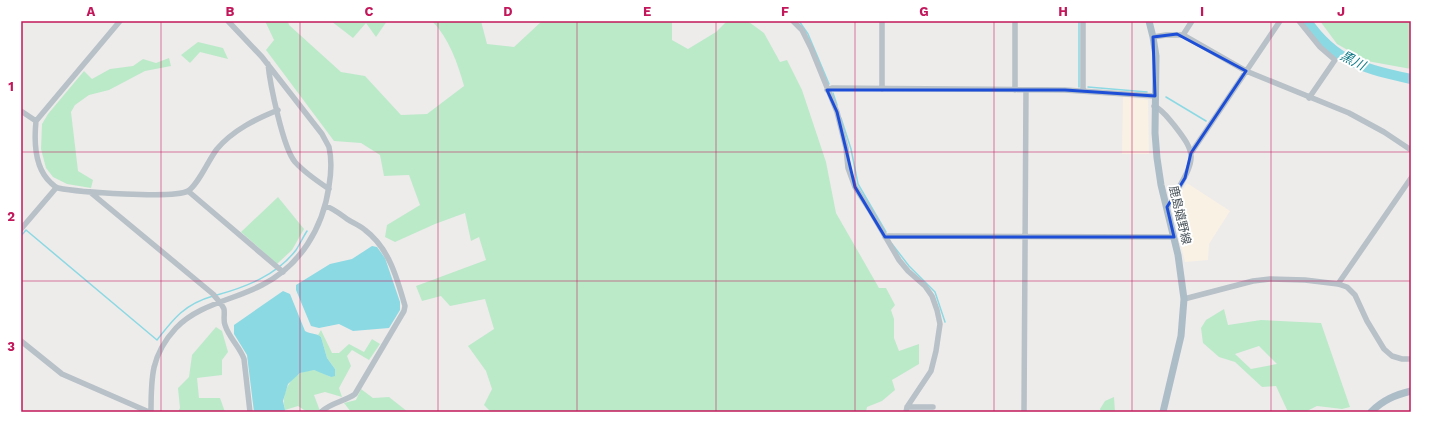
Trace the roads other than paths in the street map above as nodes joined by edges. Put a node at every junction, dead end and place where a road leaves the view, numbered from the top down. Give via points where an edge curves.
1 (120, 21) edge
2 (228, 21) edge
3 (793, 21) edge
4 (882, 21) edge
5 (1015, 21) edge
6 (1083, 21) edge
7 (1149, 21) edge
8 (1192, 21) edge
9 (1280, 21) edge
10 (1299, 21) edge
11 (1183, 35) junction
12 (1153, 37) junction
13 (268, 64) junction
14 (1246, 71) junction
15 (882, 89) junction
16 (827, 90) junction
17 (1015, 90) junction
18 (1026, 90) junction
19 (1083, 91) junction
20 (1155, 96) junction
21 (1310, 98) junction
22 (1154, 106) junction
23 (278, 110) junction
24 (21, 111) edge
25 (36, 121) junction
26 (1411, 150) edge
27 (1191, 153) junction
28 (1411, 178) edge
29 (56, 188) junction
30 (329, 189) junction
31 (188, 191) junction
32 (90, 192) junction
33 (326, 206) junction
34 (1167, 207) junction
35 (21, 230) edge
36 (1026, 236) junction
37 (885, 237) junction
38 (1174, 237) junction
39 (283, 272) junction
40 (1338, 284) junction
41 (1184, 299) junction
42 (220, 302) junction
43 (21, 341) edge
44 (1411, 359) edge
45 (1411, 391) edge
46 (933, 407) dead end
47 (906, 410) edge
48 (150, 412) edge
49 (250, 412) edge
50 (321, 412) edge
51 (1024, 412) edge
52 (1163, 412) edge
53 (1371, 412) edge

1 - 25 street
2 - 13 street
3 - 16 street via 802,30 811,48
4 - 15 street
5 - 17 street
6 - 19 street
7 - 12 main road, 鹿島嬉野線
8 - 11 street
9 - 14 street
10 - 21 street via 1320,47 1335,60
11 - 12 street
11 - 14 street
12 - 20 main road, 鹿島嬉野線 via 1156,56
13 - 23 street
13 - 30 street via 322,134 329,147
14 - 21 street
14 - 27 street
15 - 16 street
15 - 17 street
16 - 37 street via 837,112 848,168 855,187
17 - 18 street
18 - 19 street
18 - 36 street
19 - 20 street
20 - 22 main road, 鹿島嬉野線
21 - 26 street via 1349,113
22 - 27 street via 1161,109 1187,142
22 - 34 main road, 鹿島嬉野線 via 1157,158
23 - 30 street via 288,152 306,173
23 - 31 street via 247,124 230,137 217,149 195,185
24 - 25 street
25 - 29 street via 34,137 39,166 44,176
27 - 34 street via 1192,161 1185,178
28 - 40 street
29 - 32 street
29 - 35 street
30 - 33 street
31 - 32 street via 169,195
31 - 39 street
32 - 42 street
33 - 39 street via 317,229 301,253
33 - 50 street via 367,231 383,248 405,306 355,394
34 - 38 main road, 鹿島嬉野線
36 - 37 street
36 - 38 street
36 - 51 street
37 - 47 street via 899,260 932,296 940,324 931,371
38 - 41 main road, 鹿島嬉野線 via 1182,273
39 - 42 street via 245,294
40 - 41 street via 1270,279
40 - 44 street via 1347,287 1355,295 1384,349 1392,356
41 - 52 main road, 鹿島嬉野線 via 1182,336
42 - 48 street via 190,316 164,343 154,363
42 - 49 street via 224,310 225,326 244,359
43 - 48 street via 62,374
45 - 53 main road via 1387,399
46 - 47 street

